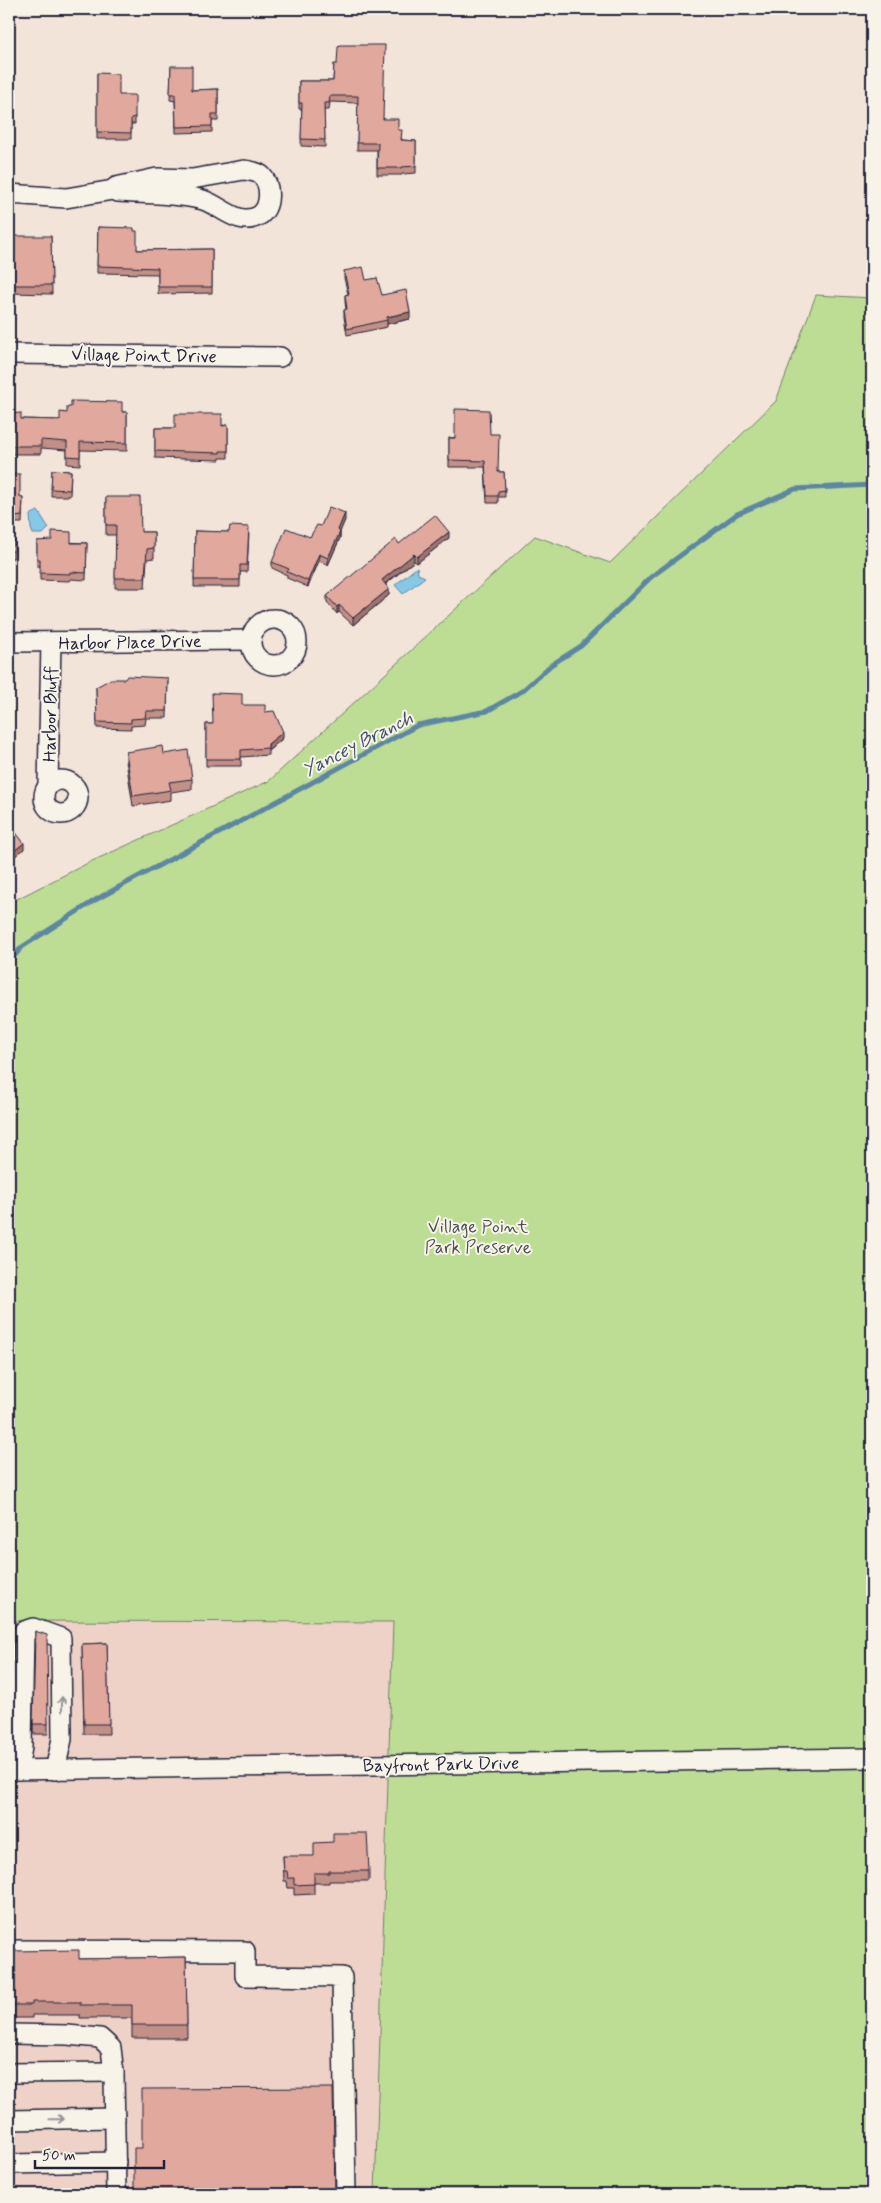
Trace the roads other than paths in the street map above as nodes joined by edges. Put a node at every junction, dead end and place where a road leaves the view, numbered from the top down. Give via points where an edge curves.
1 (113, 190) junction
2 (9, 194) edge
3 (9, 354) edge
4 (280, 357) dead end
5 (251, 640) dead end
6 (9, 642) edge
7 (52, 643) junction
8 (48, 786) dead end
9 (872, 1758) edge
10 (14, 1770) edge
11 (55, 1770) junction
12 (9, 1950) edge
13 (9, 2034) edge
14 (114, 2072) junction
15 (9, 2073) edge
16 (115, 2118) junction
17 (9, 2120) edge
18 (116, 2162) junction
19 (9, 2164) edge
20 (116, 2194) edge
21 (346, 2194) edge

1 - 1 street via 204,200 235,218 260,214 269,195 268,185 262,176 244,170 192,179 157,178
1 - 2 street via 66,198
3 - 4 street, Village Point Drive
5 - 7 street, Harbor Place Drive
6 - 7 street, Harbor Place Drive
7 - 8 street, Harbor Bluff
9 - 11 street, Bayfront Park Drive
10 - 11 street, Bayfront Park Drive
11 -> 10 street via 62,1739 61,1638 33,1628 24,1631 22,1747
12 - 21 street via 245,1951 245,1976 342,1977
13 - 14 street via 100,2038 111,2048
14 - 15 street
14 - 16 street
17 -> 16 street
16 - 18 street
18 - 19 street
18 - 20 street

